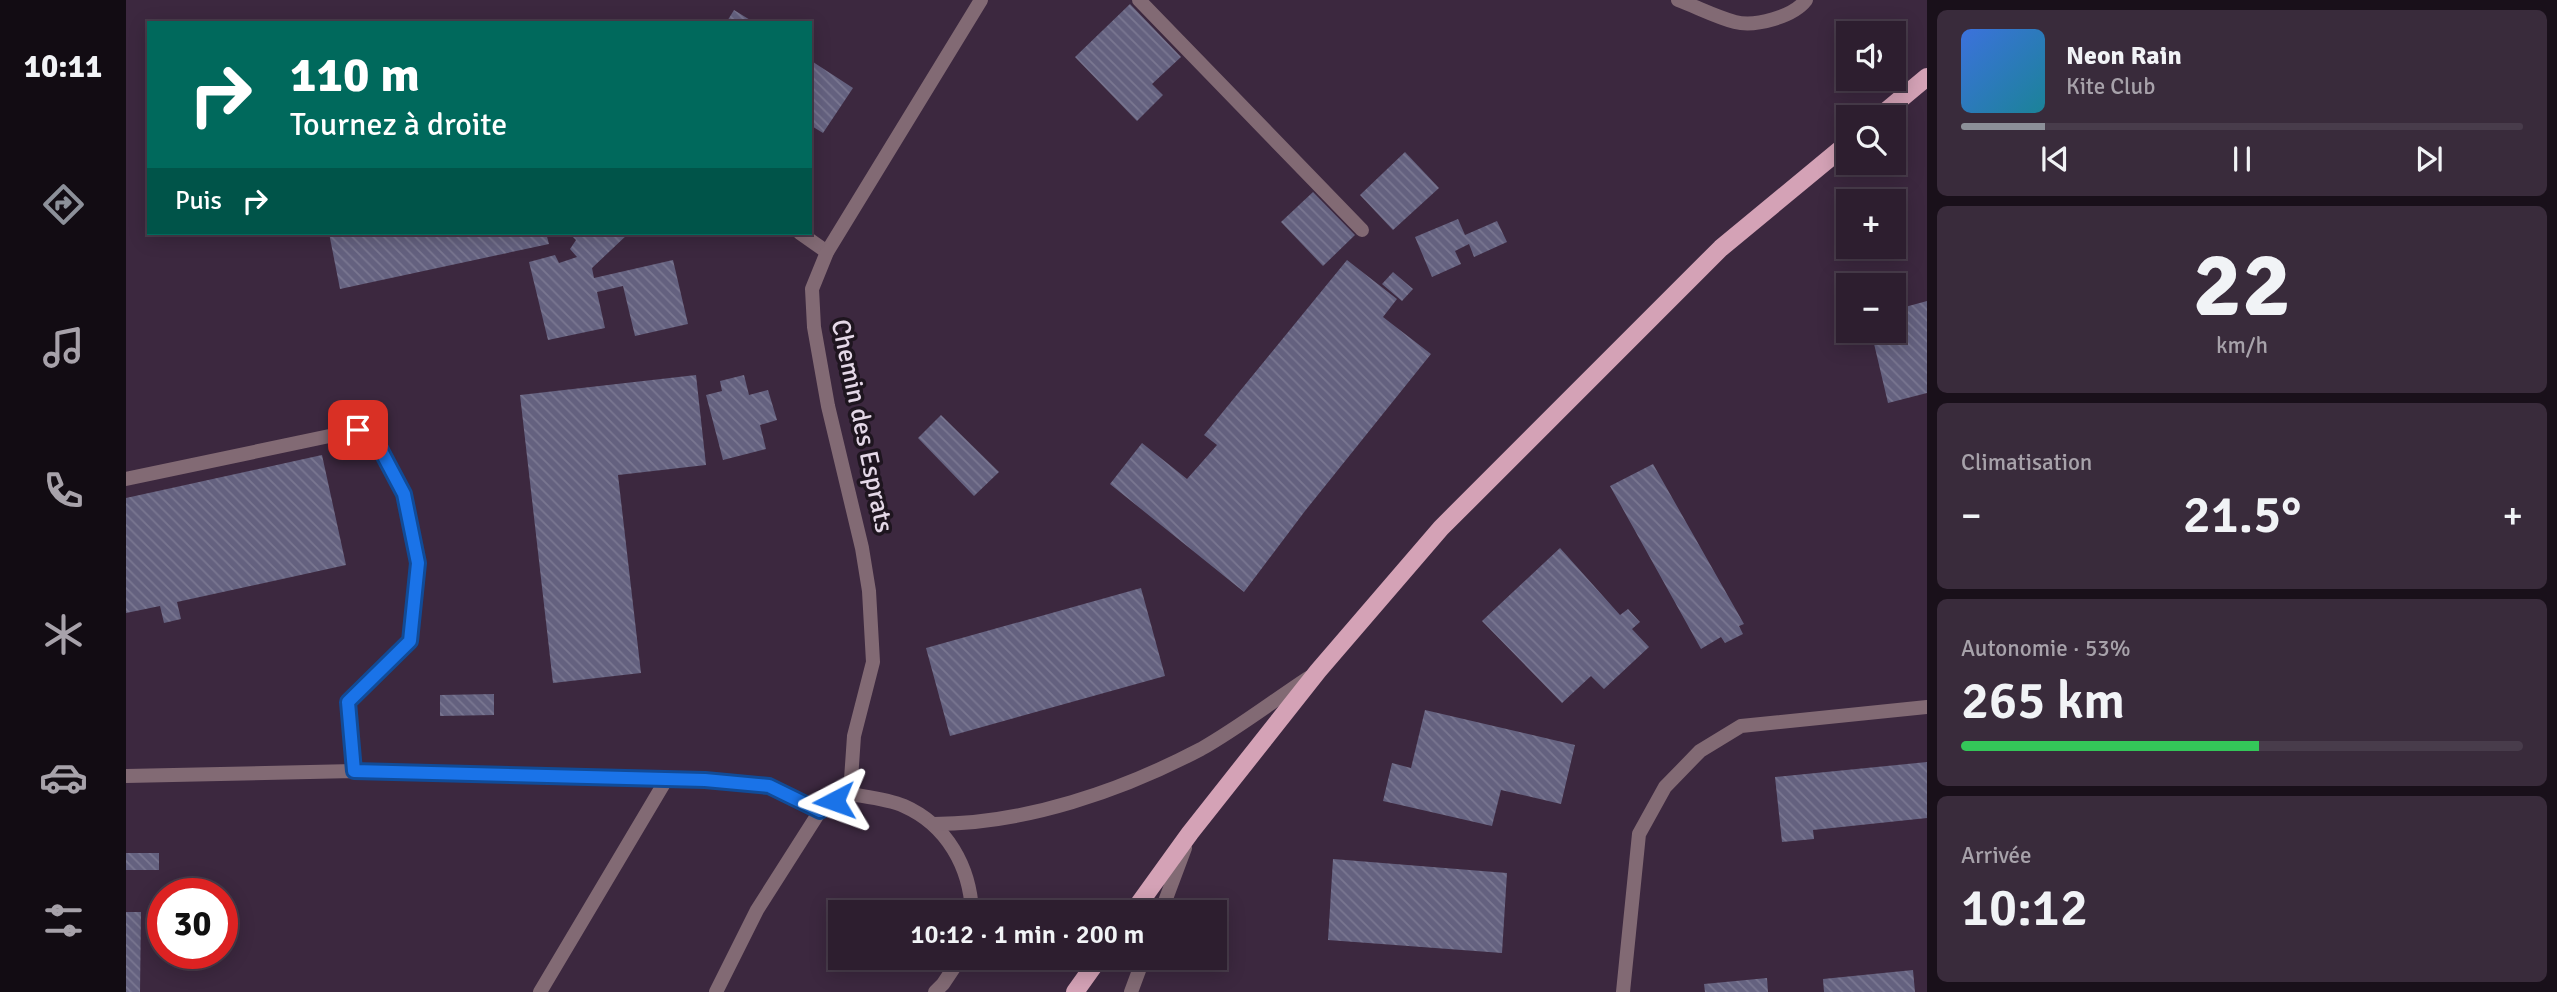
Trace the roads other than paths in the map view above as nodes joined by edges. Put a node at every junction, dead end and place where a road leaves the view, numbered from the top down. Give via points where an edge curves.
1 (981, 0) edge
2 (1139, 0) edge
3 (1678, 0) edge
4 (1806, 0) edge
5 (1927, 77) edge
6 (1893, 105) edge
7 (1836, 153) edge
8 (1362, 230) dead end
9 (803, 235) edge
10 (827, 252) junction
11 (126, 479) edge
12 (1318, 671) junction
13 (1927, 708) edge
14 (354, 771) junction
15 (126, 776) edge
16 (666, 780) junction
17 (850, 794) junction
18 (820, 811) junction
19 (934, 824) junction
20 (1190, 833) junction
21 (971, 900) edge
22 (1142, 900) edge
23 (1165, 900) edge
24 (952, 970) edge
25 (1090, 970) edge
26 (1139, 970) edge
27 (540, 992) edge
28 (716, 992) edge
29 (935, 992) edge
30 (1074, 992) edge
31 (1131, 992) edge
32 (1623, 992) edge

1 - 10 street, Chemin des Esprats
2 - 8 street
3 - 4 street via 1738,23 1778,19
5 - 6 main road
7 - 12 main road via 1721,248 1441,528
9 - 10 street
10 - 17 street, Chemin des Esprats via 812,289 814,327 869,591 873,662 854,736
11 - 14 street via 358,430 377,443 404,494 418,563 410,641 348,702
12 - 19 street via 1202,748 1128,784 1021,816
12 - 20 main road
13 - 32 street via 1741,726 1700,751 1665,787 1639,834
14 - 15 street
14 - 16 street
16 - 18 street via 769,786
16 - 27 street
17 - 18 street
17 - 19 street via 903,806
18 - 28 street via 757,910
19 - 21 street via 960,857
20 - 22 main road
20 - 23 street
24 - 29 street
25 - 30 main road
26 - 31 street

